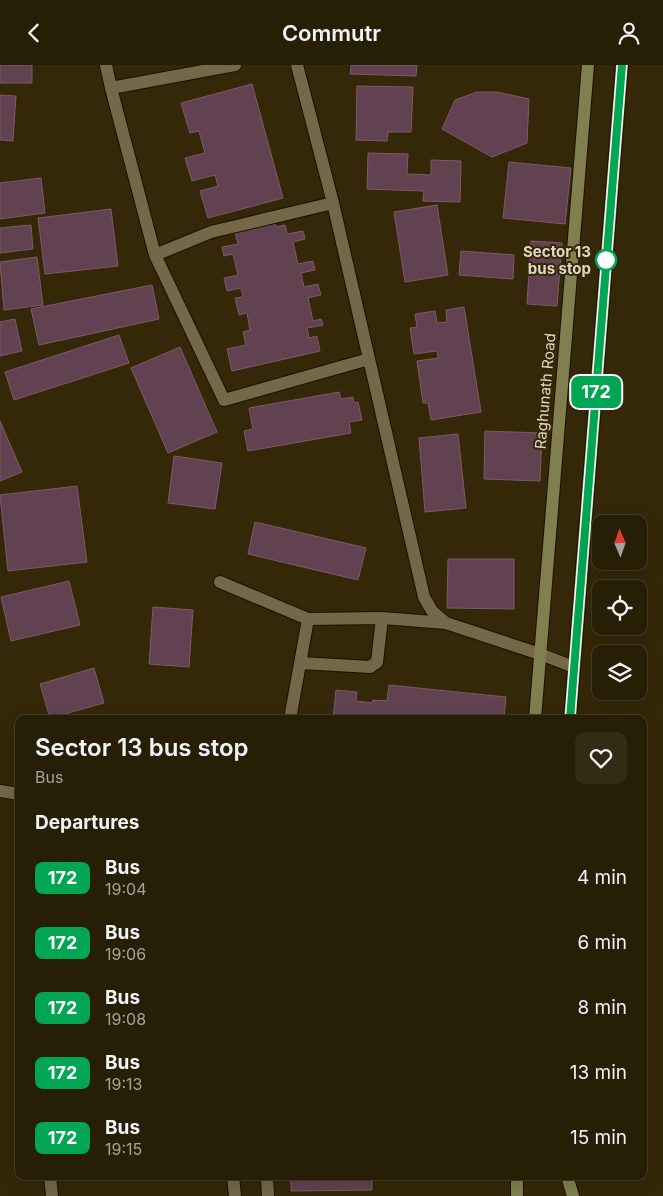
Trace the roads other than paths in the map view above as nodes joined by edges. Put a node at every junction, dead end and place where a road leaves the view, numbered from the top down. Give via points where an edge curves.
1 (106, 65) edge
2 (235, 65) edge
3 (296, 65) edge
4 (588, 65) edge
5 (622, 65) edge
6 (111, 88) junction
7 (333, 203) junction
8 (155, 255) junction
9 (369, 359) junction
10 (220, 583) dead end
11 (382, 618) junction
12 (308, 619) junction
13 (446, 623) junction
14 (540, 654) junction
15 (300, 663) junction
16 (574, 667) junction
17 (291, 715) edge
18 (535, 715) edge
19 (570, 715) edge
20 (0, 791) edge
21 (15, 794) edge
22 (50, 1180) edge
23 (233, 1180) edge
24 (267, 1180) edge
25 (517, 1180) edge
26 (568, 1180) edge
27 (52, 1196) edge
28 (234, 1196) edge
29 (268, 1196) edge
30 (517, 1196) edge
31 (572, 1196) edge

1 - 6 street
2 - 6 street
3 - 7 street
4 - 14 main road, Raghunath Road
5 - 16 main road
6 - 8 street
7 - 8 street via 211,232
7 - 9 street
8 - 9 street via 224,400
9 - 13 street via 424,597 432,611
10 - 12 street
11 - 12 street
11 - 13 street
11 - 15 street via 377,662 370,667
12 - 15 street
13 - 14 street
14 - 16 street
14 - 18 main road, Raghunath Road
15 - 17 street
16 - 19 main road
20 - 21 street
22 - 27 street
23 - 28 street
24 - 29 street
25 - 30 main road
26 - 31 main road

